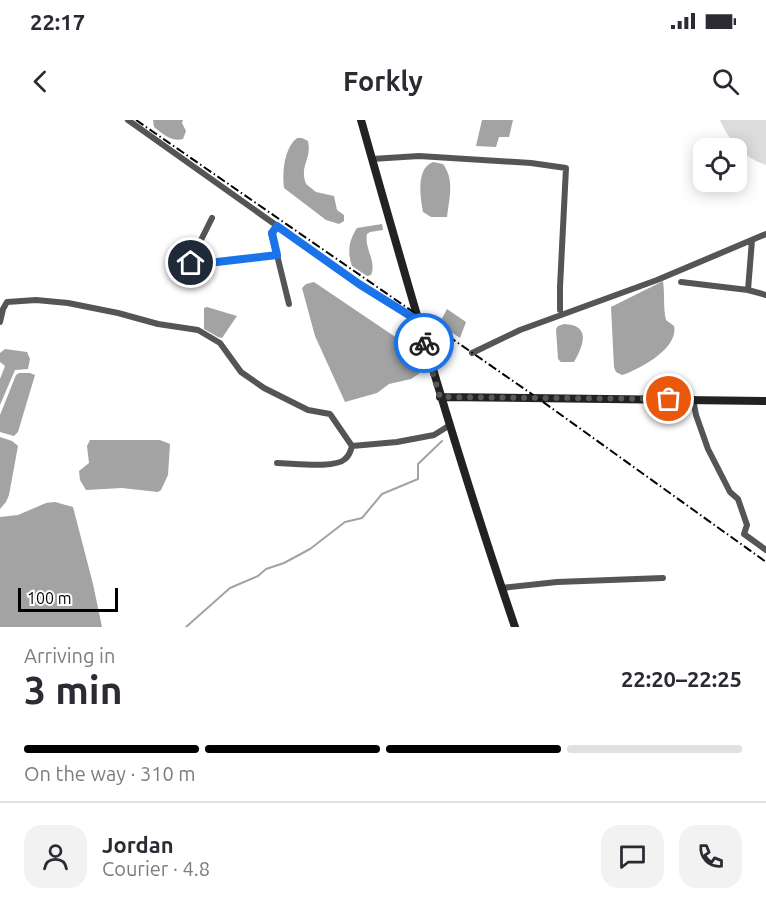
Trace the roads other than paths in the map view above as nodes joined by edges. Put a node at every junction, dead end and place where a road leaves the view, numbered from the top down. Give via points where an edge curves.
1 (128, 120) edge
2 (361, 120) edge
3 (372, 159) junction
4 (212, 218) dead end
5 (277, 226) junction
6 (766, 234) edge
7 (752, 240) junction
8 (277, 255) junction
9 (681, 282) dead end
10 (748, 290) junction
11 (766, 295) edge
12 (289, 304) dead end
13 (560, 310) dead end
14 (417, 320) junction
15 (0, 322) edge
16 (472, 353) dead end
17 (440, 397) junction
18 (693, 399) junction
19 (766, 401) edge
20 (450, 425) junction
21 (352, 446) junction
22 (277, 463) dead end
23 (766, 550) edge
24 (663, 579) dead end
25 (502, 588) junction
26 (515, 627) edge

1 - 5 street
2 - 3 street
3 - 13 street via 419,156 566,168
3 - 14 street
4 - 8 street via 191,263
5 - 8 street via 272,233
5 - 14 street
6 - 7 street
7 - 10 street
7 - 16 street via 520,330
8 - 12 street
9 - 10 street
10 - 11 street
14 - 17 street
15 - 21 street via 8,302 36,300 198,330 220,343 241,372 264,388 308,410 330,414
17 - 18 street
17 - 20 street
18 - 19 street
18 - 23 street via 708,449 730,492 738,499 747,525 744,534
20 - 21 street via 434,435
20 - 25 street
21 - 22 street via 340,462
24 - 25 street
25 - 26 street

